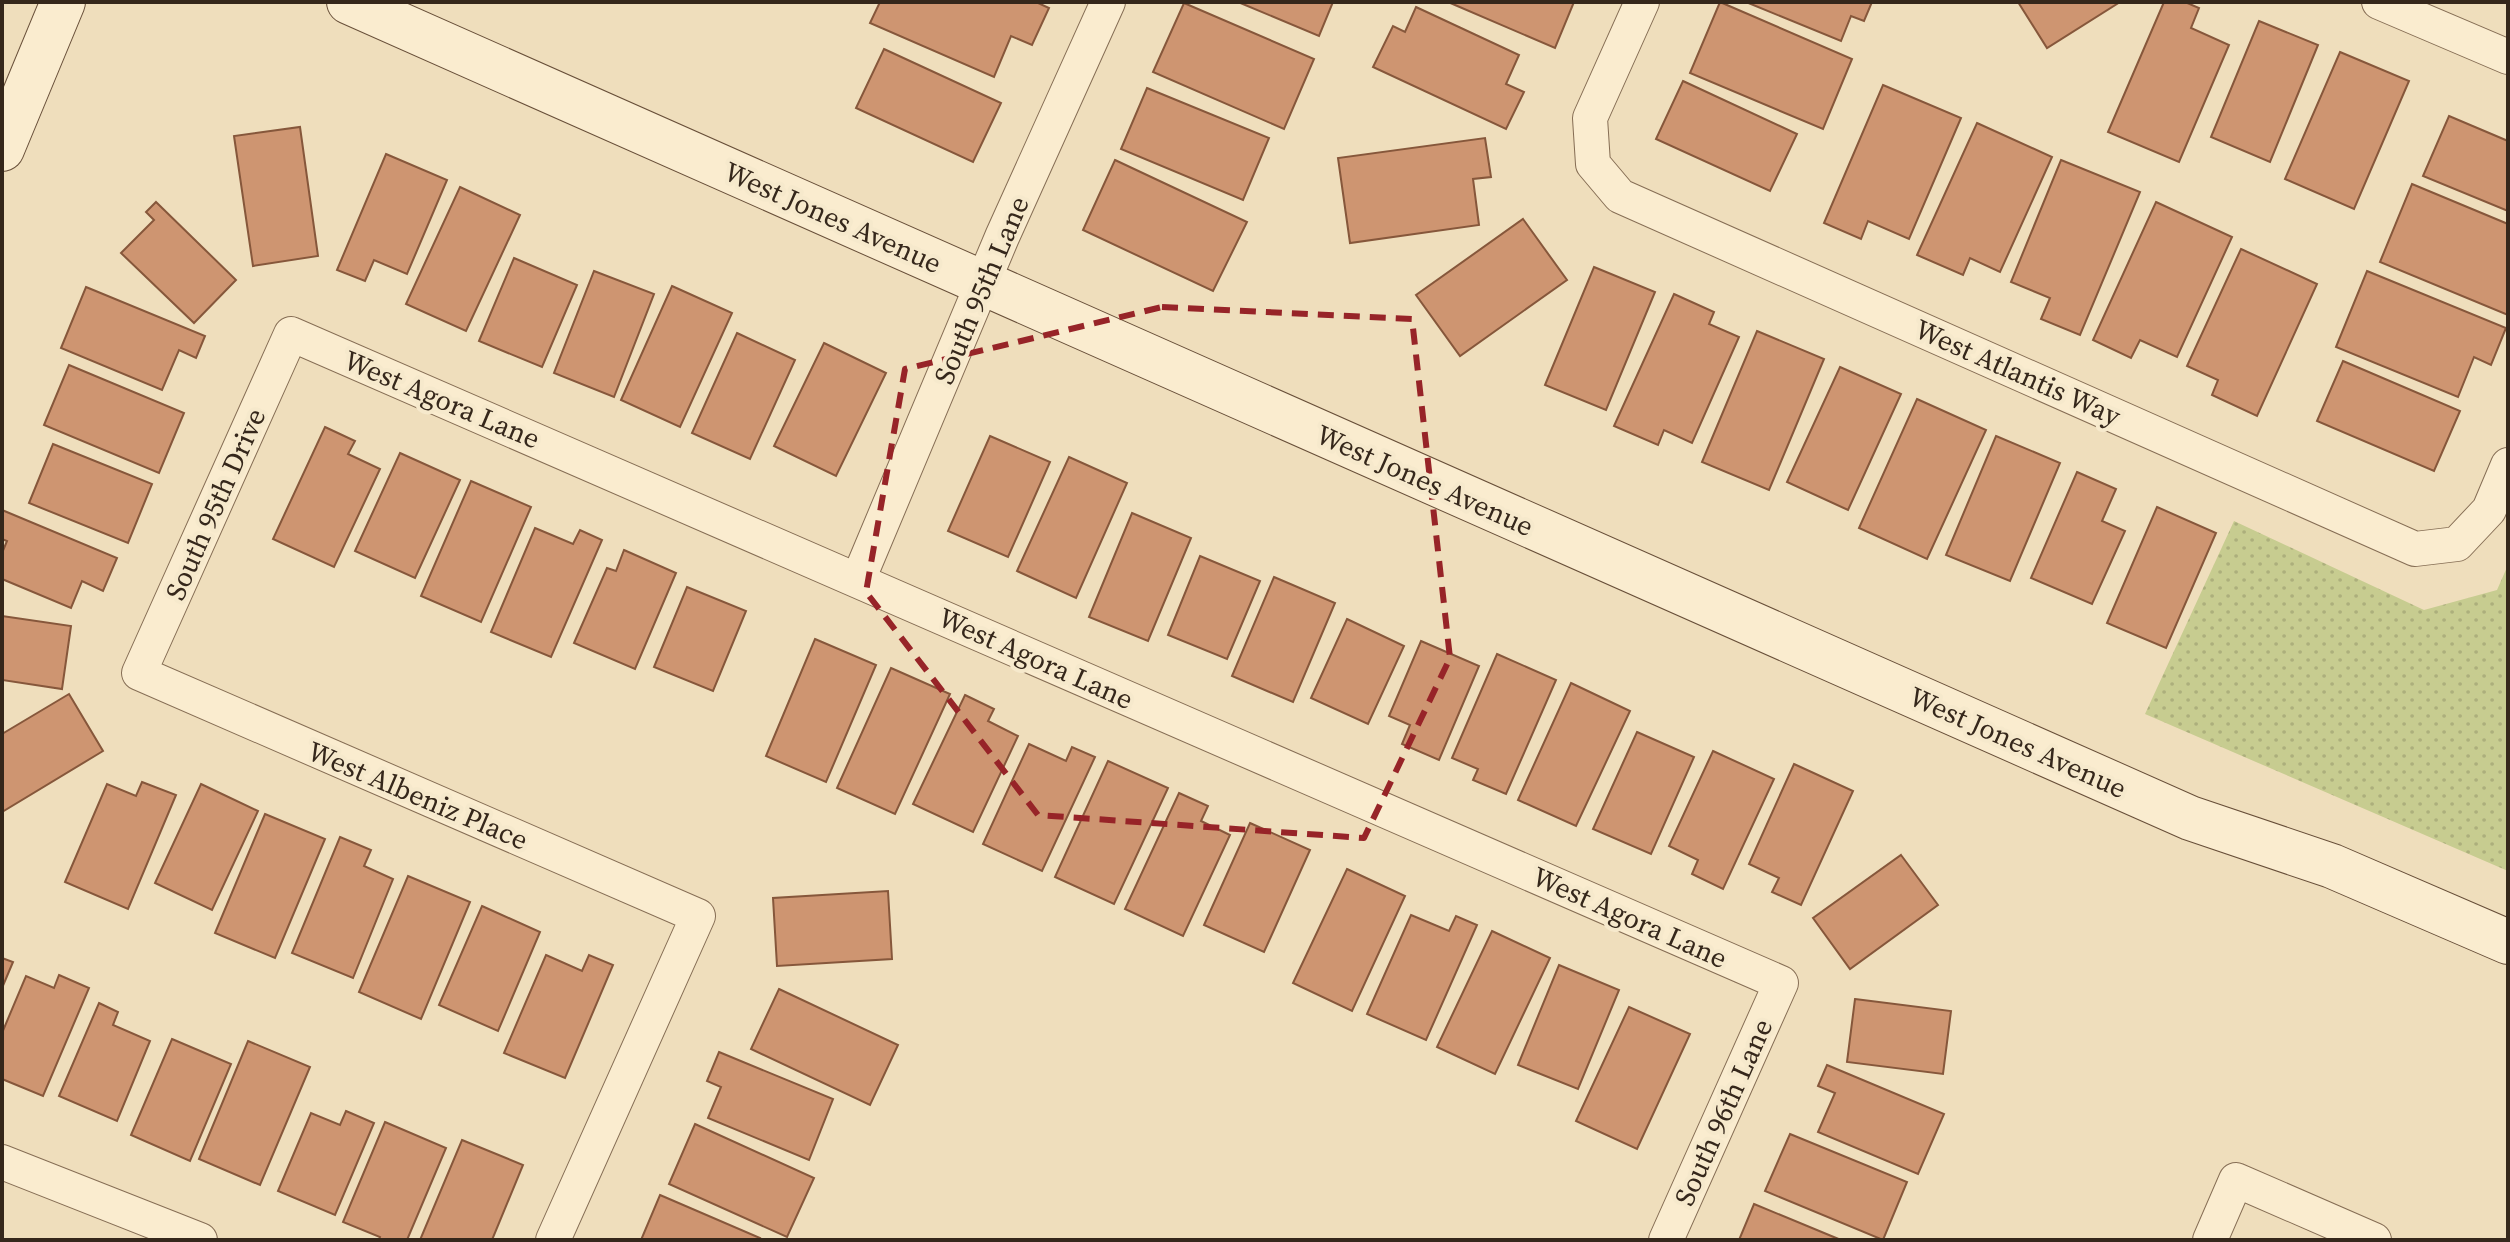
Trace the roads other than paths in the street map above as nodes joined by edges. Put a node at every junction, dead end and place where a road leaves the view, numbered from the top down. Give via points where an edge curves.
1 (63, 2) edge
2 (349, 2) edge
3 (1108, 2) edge
4 (1642, 2) edge
5 (2379, 2) edge
6 (2508, 57) edge
7 (2, 149) edge
8 (983, 284) junction
9 (291, 334) joint
10 (2508, 465) edge
11 (858, 580) junction
12 (139, 673) joint
13 (2508, 942) edge
14 (1781, 983) joint
15 (2, 1162) edge
16 (200, 1240) edge
17 (553, 1240) edge
18 (1666, 1240) edge
19 (2210, 1240) edge
20 (2374, 1240) edge

1 - 7 street
2 - 8 street, West Jones Avenue
3 - 8 street, South 95th Lane
4 - 10 street, West Atlantis Way via 1590,118 1593,164 1620,196 2415,549 2457,544 2489,510
5 - 6 street
8 - 11 street, South 95th Lane
8 - 13 street, West Jones Avenue via 2190,818 2332,866
9 - 11 street, West Agora Lane
9 - 12 street, South 95th Drive
11 - 14 street, West Agora Lane
12 - 17 street, West Albeniz Place via 698,916
14 - 18 street, South 96th Lane
15 - 16 street
19 - 20 street via 2236,1180

